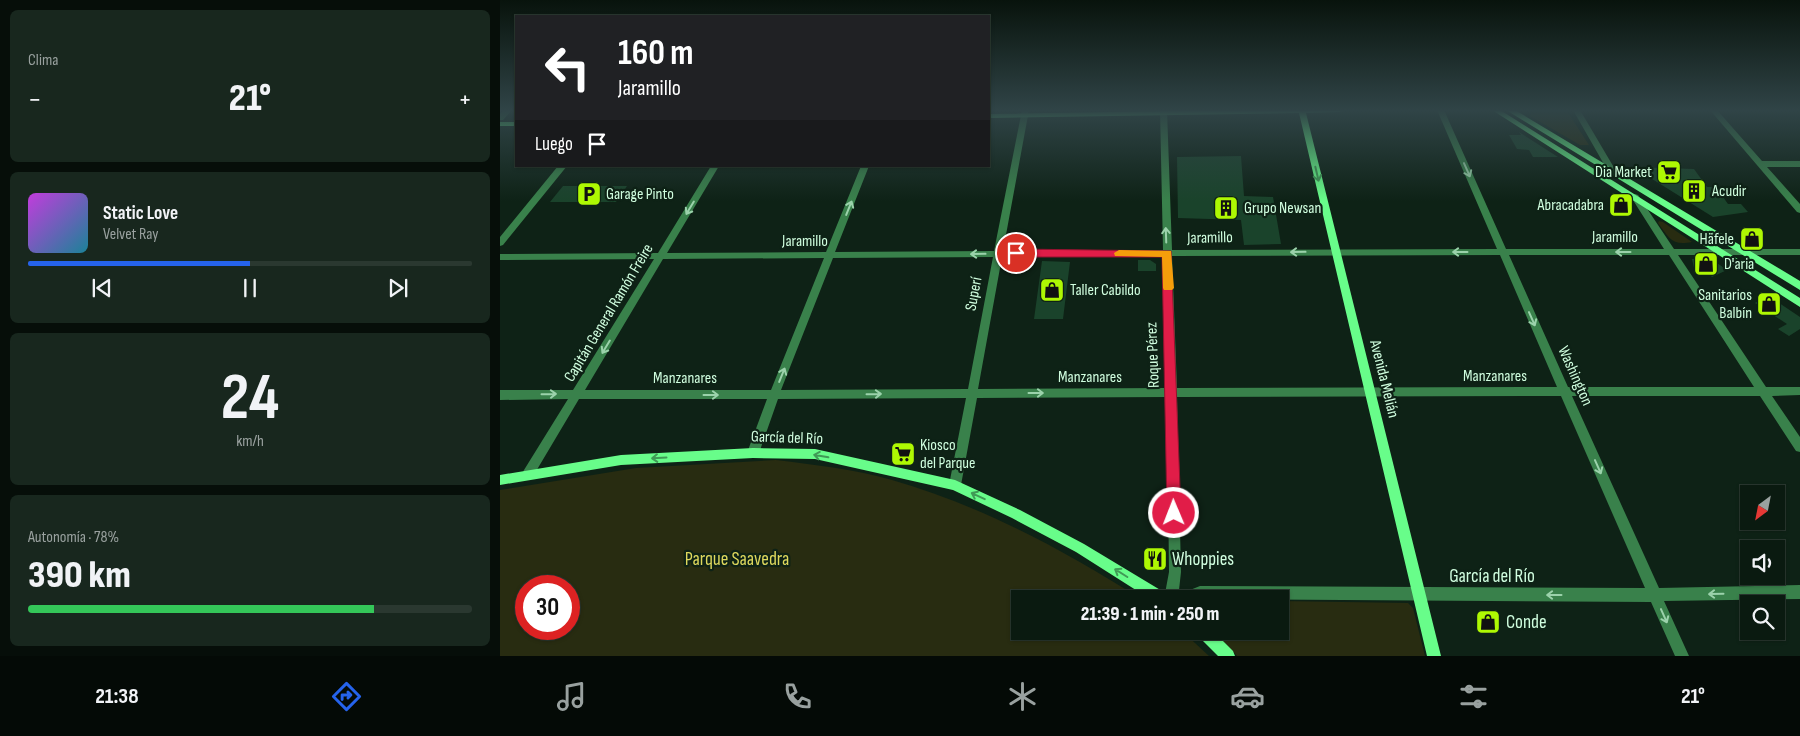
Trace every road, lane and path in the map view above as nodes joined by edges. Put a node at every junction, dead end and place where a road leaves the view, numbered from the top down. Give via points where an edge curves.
1 (1020, 141) edge
2 (1164, 141) edge
3 (1309, 141) edge
4 (1454, 141) edge
5 (1545, 141) edge
6 (1561, 141) edge
7 (1594, 141) edge
8 (1740, 141) edge
9 (1761, 164) junction
10 (1800, 164) edge
11 (562, 167) edge
12 (714, 167) edge
13 (865, 167) edge
14 (1612, 171) junction
15 (1635, 197) junction
16 (1800, 210) edge
17 (500, 243) edge
18 (1336, 252) junction
19 (1503, 252) junction
20 (1671, 252) junction
21 (1723, 252) junction
22 (1800, 252) edge
23 (999, 253) junction
24 (1747, 253) junction
25 (1167, 254) junction
26 (661, 256) junction
27 (830, 256) junction
28 (500, 257) edge
29 (1800, 286) edge
30 (1800, 303) edge
31 (1800, 391) edge
32 (1564, 392) junction
33 (1763, 392) junction
34 (972, 393) junction
35 (1369, 393) junction
36 (578, 394) junction
37 (1172, 394) junction
38 (500, 395) edge
39 (774, 395) junction
40 (1800, 447) edge
41 (753, 454) junction
42 (528, 474) junction
43 (500, 480) edge
44 (955, 485) junction
45 (1148, 590) edge
46 (1172, 590) edge
47 (1800, 592) edge
48 (1289, 593) edge
49 (1419, 594) junction
50 (1655, 595) junction
51 (1211, 640) edge
52 (1228, 656) edge
53 (1434, 656) edge
54 (1682, 656) edge

1 - 23 street, Superí
25 -> 2 street, Roque Pérez
3 -> 18 street, Avenida Melián
4 -> 19 street, Washington
5 - 15 street
6 - 14 street
7 - 14 street
8 - 9 street
9 - 10 street
9 - 16 street
11 - 17 street
12 -> 26 street, Capitán General Ramón Freire
27 -> 13 street
14 - 24 street
15 - 20 street
15 - 21 street
19 -> 18 street, Jaramillo
18 -> 25 street, Jaramillo
18 - 35 street, Avenida Melián
20 -> 19 street, Jaramillo
19 -> 32 street, Washington
20 - 21 street, Jaramillo
20 - 33 street
21 - 24 street, Jaramillo
21 - 30 street
22 - 24 street, Jaramillo
23 - 25 street, Jaramillo
23 -> 27 street, Jaramillo
23 - 34 street, Superí
24 - 29 street
25 - 37 street, Roque Pérez
26 - 27 street, Jaramillo
26 - 28 street, Jaramillo
26 -> 36 street, Capitán General Ramón Freire
39 -> 27 street
31 - 33 street, Manzanares
32 - 33 street, Manzanares
32 - 35 street, Manzanares
32 -> 50 street, Washington
33 - 40 street
34 -> 37 street, Manzanares
39 -> 34 street, Manzanares
34 - 44 street, Superí
35 - 37 street, Manzanares
35 - 49 street, Avenida Melián
38 -> 36 street, Manzanares
36 -> 39 street, Manzanares
36 - 42 street, Capitán General Ramón Freire
37 - 46 street, Roque Pérez via 1175,572
39 - 41 street
41 -> 42 street, García del Río via 621,460
44 -> 41 street, García del Río via 816,454
42 - 43 street, García del Río
45 -> 44 street, García del Río via 1080,548
47 -> 50 street, García del Río
48 - 49 street, García del Río
50 -> 49 street, García del Río
49 - 53 street, Avenida Melián
50 -> 54 street, Washington
51 - 52 street

